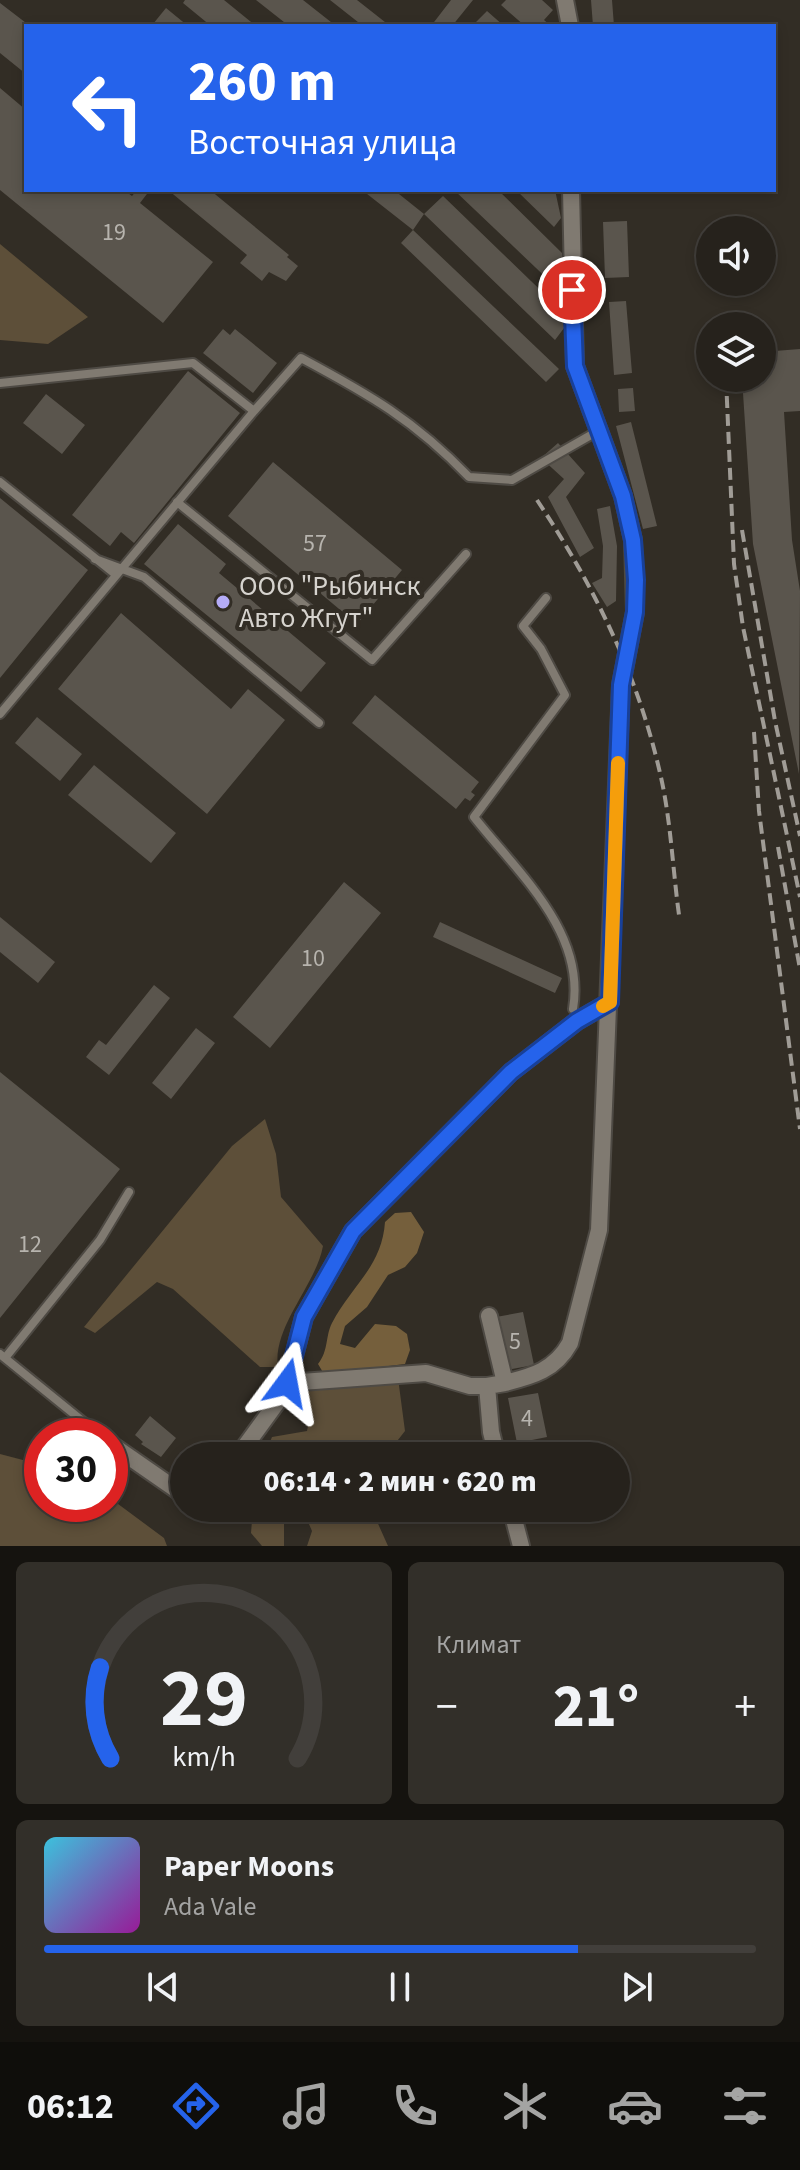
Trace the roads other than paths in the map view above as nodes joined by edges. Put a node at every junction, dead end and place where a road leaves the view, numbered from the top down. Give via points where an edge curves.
1 (565, 0) edge
2 (570, 24) edge
3 (571, 192) edge
4 (0, 383) edge
5 (254, 411) junction
6 (598, 431) junction
7 (0, 482) edge
8 (177, 502) junction
9 (466, 554) dead end
10 (118, 570) junction
11 (546, 598) dead end
12 (0, 714) edge
13 (319, 723) dead end
14 (610, 1002) junction
15 (573, 1009) dead end
16 (129, 1192) dead end
17 (489, 1316) dead end
18 (2, 1356) edge
19 (287, 1383) junction
20 (505, 1383) junction
21 (487, 1386) junction
22 (79, 1418) edge
23 (247, 1442) edge
24 (494, 1442) edge
25 (128, 1455) edge
26 (170, 1485) edge
27 (515, 1522) edge
28 (521, 1546) edge

1 - 2 street
3 - 6 street via 575,366
4 - 5 lane via 193,363
5 - 6 lane via 301,358 381,401 469,477 512,480
5 - 8 lane
6 - 14 street via 623,496 636,580 621,685
7 - 10 lane via 95,559
8 - 9 lane via 372,660
8 - 10 lane
10 - 12 lane
10 - 13 lane via 144,577
11 - 15 lane via 523,626 565,695 474,817 557,922 575,973
14 - 19 street via 511,1072 353,1231 304,1317
14 - 20 street via 599,1230 570,1343 551,1367
16 - 18 lane via 100,1240
17 - 20 street
18 - 22 lane
19 - 21 street via 426,1373
19 - 23 street
20 - 21 street
21 - 24 street
25 - 26 street
27 - 28 street

